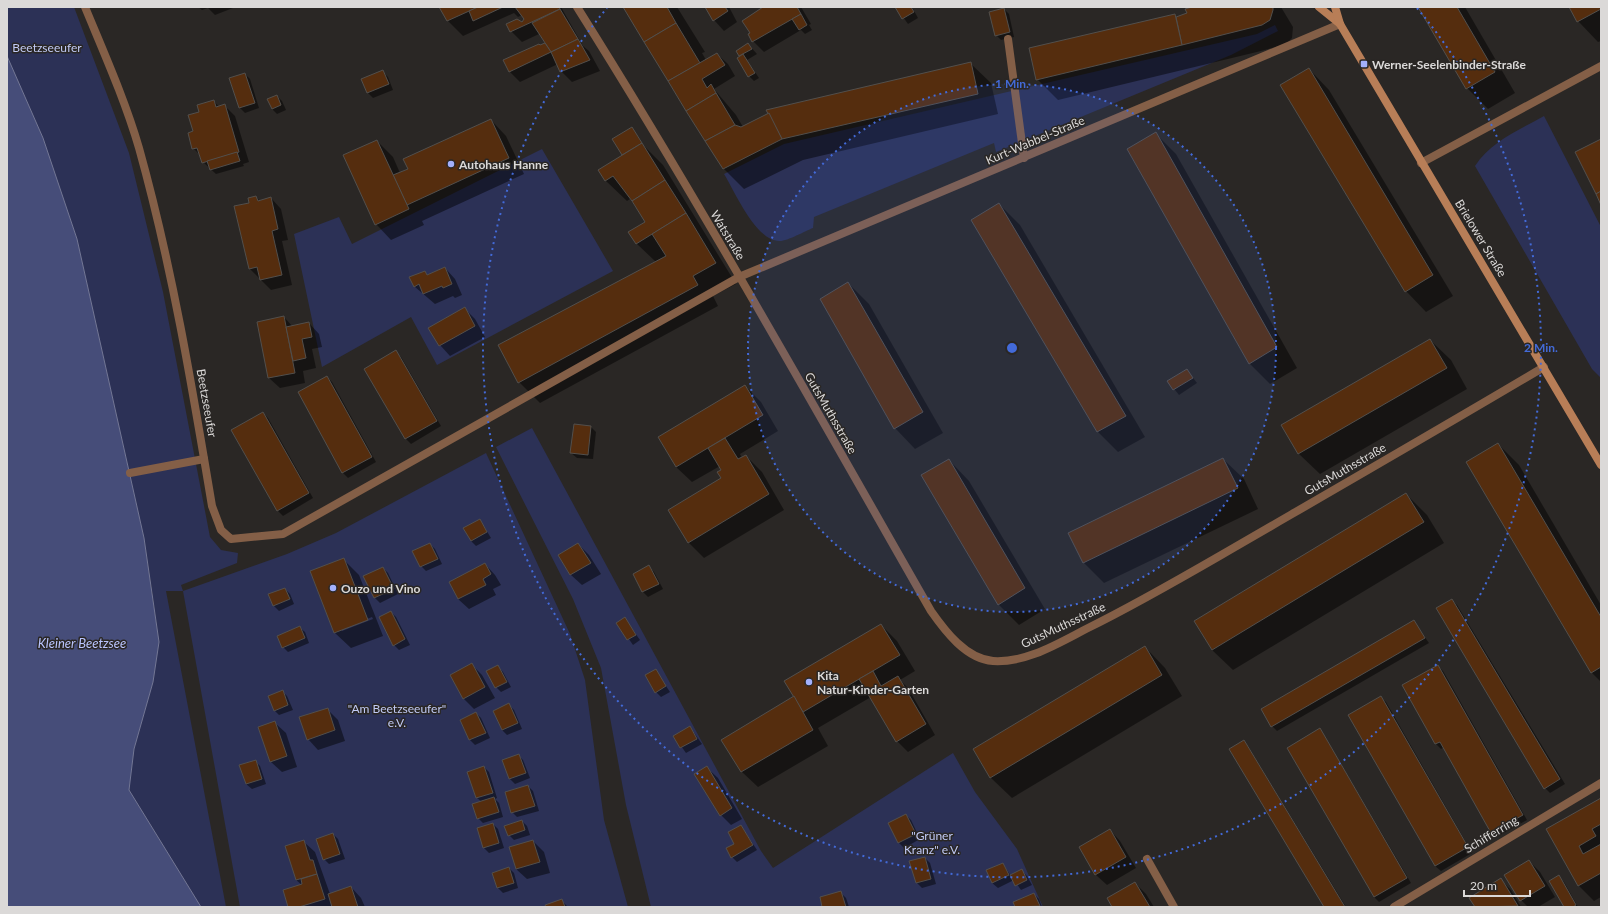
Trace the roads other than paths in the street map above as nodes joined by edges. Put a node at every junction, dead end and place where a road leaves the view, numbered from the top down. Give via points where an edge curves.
1 (85, 7) edge
2 (577, 7) edge
3 (1319, 7) edge
4 (1335, 7) edge
5 (1340, 24) junction
6 (1008, 39) dead end
7 (1601, 66) edge
8 (1024, 158) junction
9 (1422, 163) junction
10 (739, 277) junction
11 (1544, 367) junction
12 (476, 426) joint
13 (204, 459) junction
14 (1601, 465) edge
15 (130, 473) dead end
16 (1601, 782) edge
17 (1146, 860) dead end
18 (1174, 907) edge
19 (1394, 907) edge

1 - 13 street, Beetzseeufer via 117,86 140,154 175,291
2 - 10 street, Watstraße
3 - 5 main road, Brielower Straße
4 - 5 main road, Brielower Straße
5 - 8 street, Kurt-Wabbel-Straße
5 - 9 main road, Brielower Straße
6 - 8 street
7 - 9 street
8 - 10 street, Kurt-Wabbel-Straße
9 - 11 main road, Brielower Straße
10 - 11 street, GutsMuthsstraße via 931,611 945,631 960,645 991,661 1016,660 1035,654 1132,606
10 - 12 street, Watstraße
11 - 14 main road, Brielower Straße
12 - 13 street, Beetzseeufer via 283,534 265,537 231,539 221,530 212,506
13 - 15 street
16 - 19 street, Schifferring
17 - 18 street

